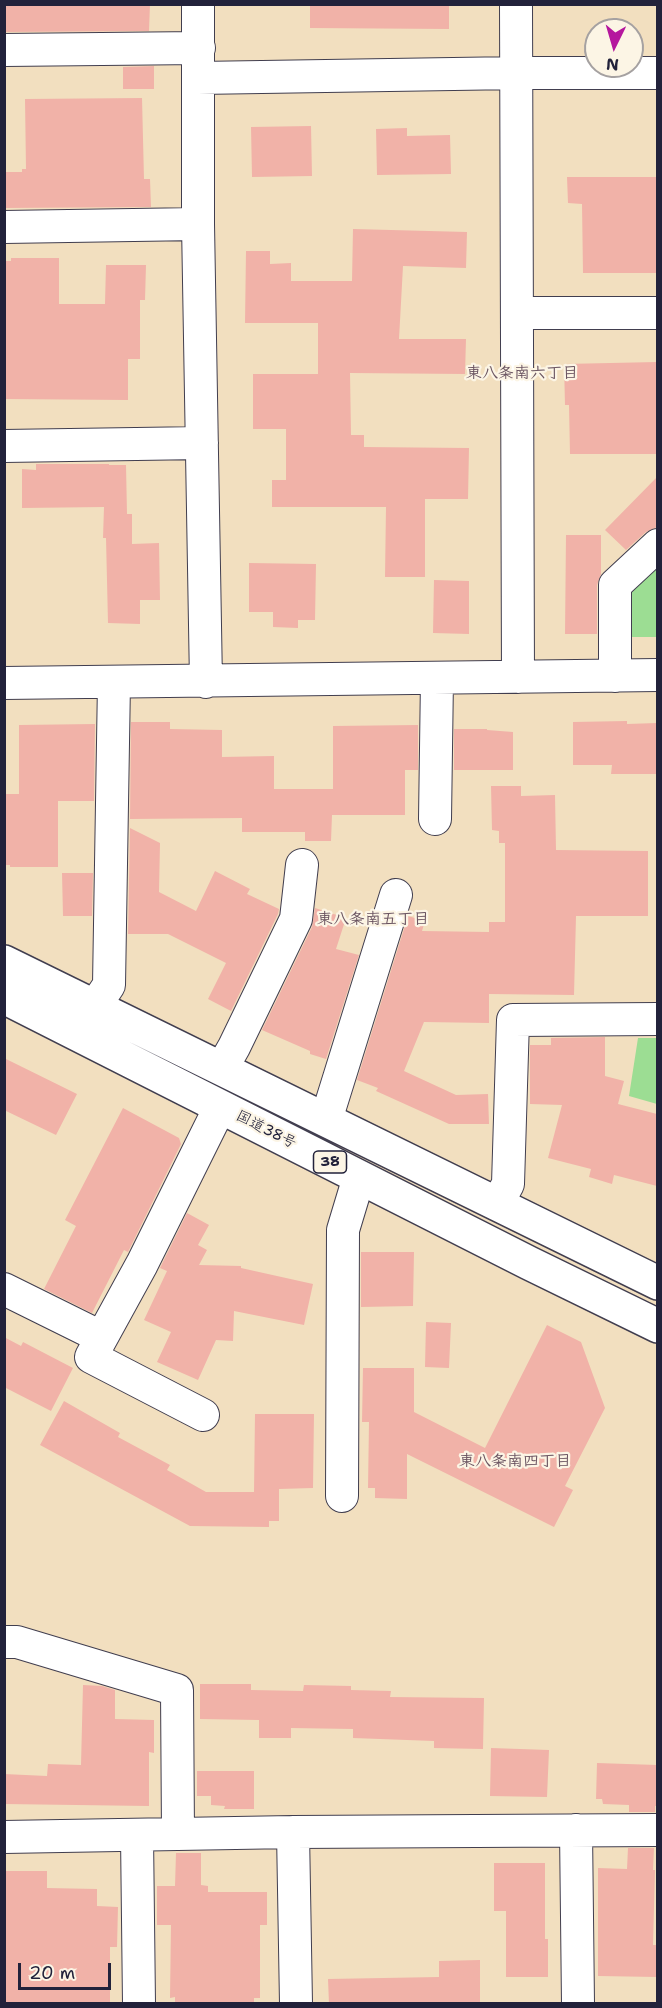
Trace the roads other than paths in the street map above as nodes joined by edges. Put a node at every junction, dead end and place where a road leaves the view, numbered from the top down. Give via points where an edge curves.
1 (198, 4) edge
2 (516, 4) edge
3 (4, 50) edge
4 (199, 63) junction
5 (517, 73) junction
6 (657, 73) edge
7 (198, 224) junction
8 (4, 227) edge
9 (517, 313) junction
10 (657, 313) edge
11 (202, 442) junction
12 (4, 446) edge
13 (657, 545) edge
14 (657, 675) edge
15 (615, 676) junction
16 (518, 677) junction
17 (437, 678) junction
18 (114, 682) junction
19 (206, 682) junction
20 (4, 683) edge
21 (435, 819) dead end
22 (302, 865) dead end
23 (396, 895) dead end
24 (4, 962) edge
25 (4, 997) edge
26 (95, 1006) junction
27 (657, 1019) edge
28 (222, 1068) junction
29 (220, 1107) junction
30 (326, 1120) junction
31 (359, 1176) junction
32 (497, 1204) junction
33 (657, 1283) edge
34 (4, 1290) edge
35 (657, 1326) edge
36 (101, 1337) junction
37 (203, 1415) dead end
38 (342, 1496) dead end
39 (4, 1642) edge
40 (576, 1830) junction
41 (657, 1830) edge
42 (293, 1832) junction
43 (178, 1834) junction
44 (137, 1835) junction
45 (4, 1837) edge
46 (139, 2004) edge
47 (296, 2004) edge
48 (578, 2004) edge

1 - 4 street
2 - 5 street
3 - 4 street
4 - 5 street
4 - 7 street
5 - 6 street
5 - 9 street
7 - 8 street
7 - 11 street
9 - 10 street
9 - 16 street
11 - 12 street
11 - 19 street
13 - 15 street via 615,585
14 - 15 street
15 - 16 street
16 - 17 street
17 - 19 street
17 - 21 street
18 - 19 street
18 - 20 street
18 - 26 street via 109,985
22 - 28 street via 296,919
23 - 30 street
24 - 26 highway, 38
25 - 29 highway, 国道38号 / 38
26 - 28 highway, 38
27 - 32 street via 513,1020 508,1184
28 - 30 highway, 38
29 - 31 highway, 国道38号 / 38
29 - 36 street
30 - 32 highway, 38
31 - 35 highway, 国道38号 / 38
31 - 38 street via 343,1230
32 - 33 highway, 38
34 - 36 street
36 - 37 street via 91,1357
39 - 43 street via 17,1642 177,1690
40 - 41 street
40 - 42 street
40 - 48 street
42 - 43 street
42 - 47 street
43 - 44 street
44 - 45 street
44 - 46 street

